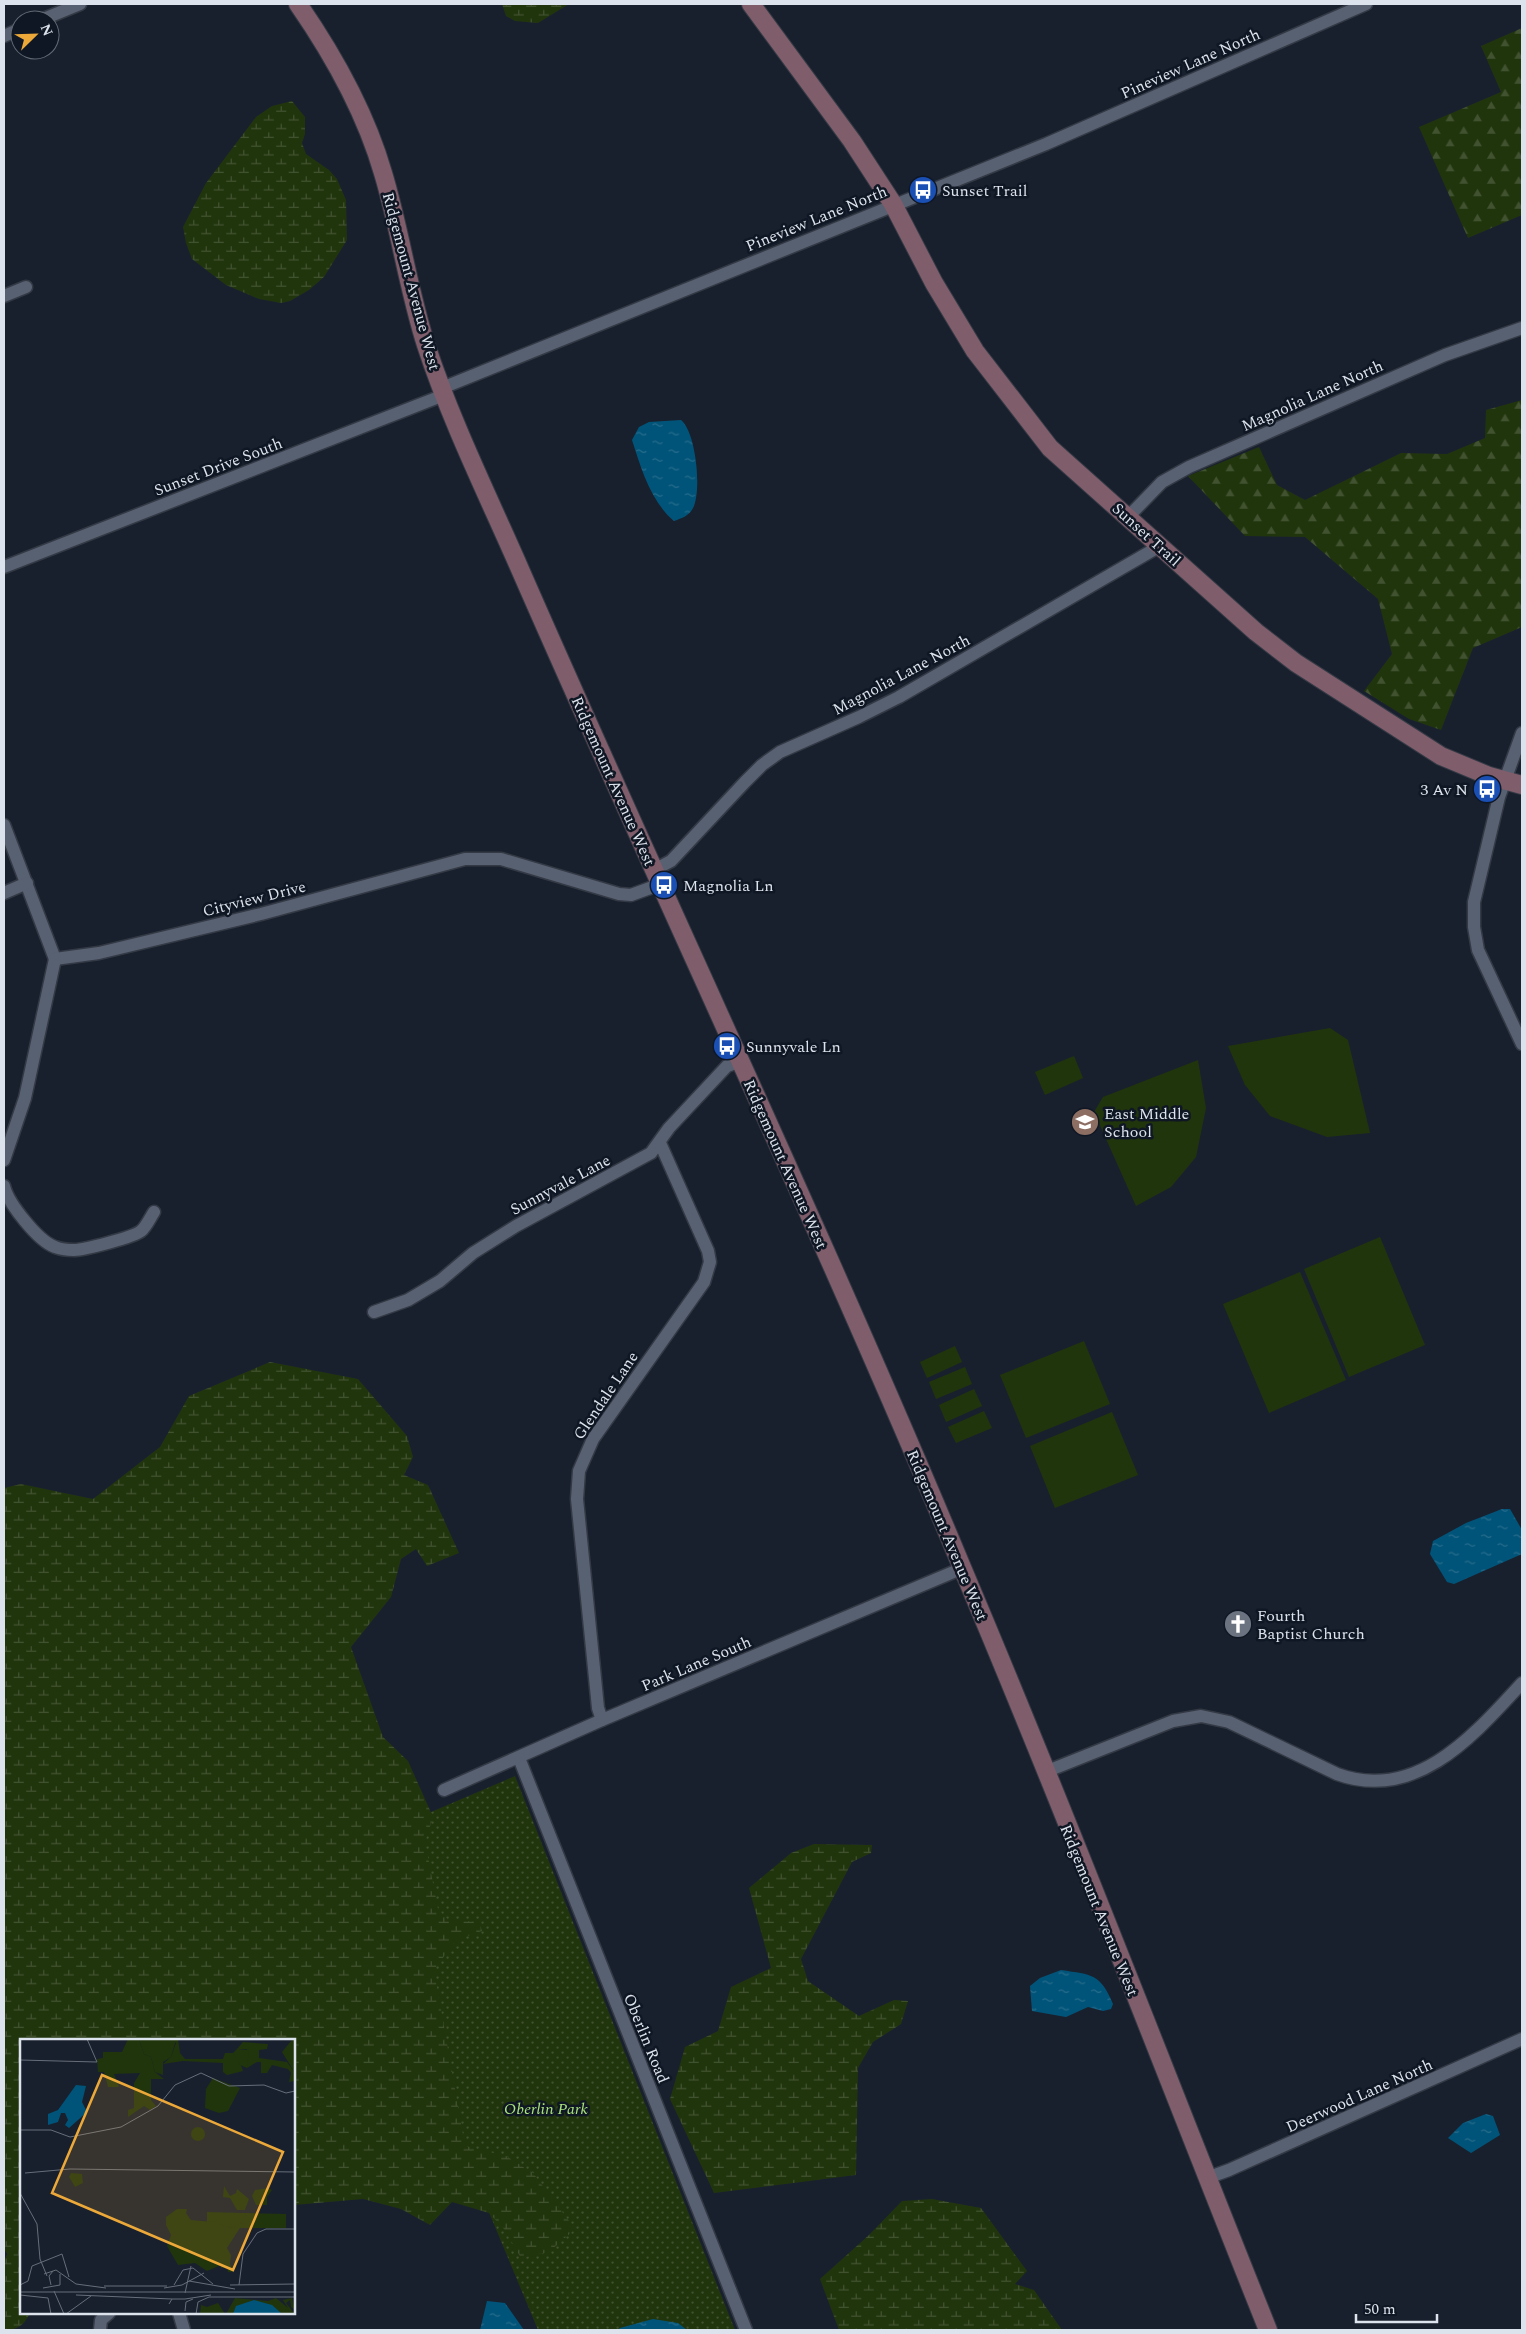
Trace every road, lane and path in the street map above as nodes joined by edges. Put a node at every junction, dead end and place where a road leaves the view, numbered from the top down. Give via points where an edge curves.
1 (80, 4) edge
2 (298, 4) edge
3 (751, 4) edge
4 (1366, 4) edge
5 (60, 12) edge
6 (893, 204) junction
7 (26, 287) dead end
8 (4, 296) edge
9 (1522, 328) edge
10 (443, 391) junction
11 (1128, 517) junction
12 (1160, 546) junction
13 (4, 567) edge
14 (1522, 732) edge
15 (1505, 780) junction
16 (1522, 785) edge
17 (4, 825) edge
18 (657, 877) junction
19 (27, 883) junction
20 (4, 893) edge
21 (55, 959) junction
22 (1522, 1044) edge
23 (741, 1061) junction
24 (660, 1143) junction
25 (4, 1160) edge
26 (4, 1186) edge
27 (154, 1212) dead end
28 (374, 1312) dead end
29 (963, 1568) junction
30 (1522, 1683) edge
31 (602, 1720) junction
32 (519, 1758) junction
33 (1045, 1772) junction
34 (444, 1790) dead end
35 (1522, 2039) edge
36 (1207, 2178) junction
37 (108, 2314) edge
38 (179, 2314) edge
39 (100, 2330) edge
40 (184, 2330) edge
41 (746, 2330) edge
42 (1268, 2330) edge

1 - 5 street
2 - 10 street, Ridgemount Avenue West via 352,92 382,169 425,342
3 - 6 street, Sunset Trail via 852,141
4 - 6 street, Pineview Lane North via 1046,144
6 - 10 street, Pineview Lane North
6 - 11 street, Sunset Trail via 934,283 975,351 1050,448
7 - 8 street
9 - 11 street, Magnolia Lane North via 1445,355 1189,467 1162,482
10 - 13 street, Sunset Drive South
10 - 18 street, Ridgemount Avenue West
11 - 12 street, Sunset Trail
12 - 15 street, Sunset Trail via 1256,632 1296,663 1441,756
12 - 18 street, Magnolia Lane North via 899,697 780,752 745,782
14 - 15 street
15 - 16 street, Sunset Trail
15 - 22 street via 1474,902 1474,926 1478,950
17 - 19 street
18 - 21 street, Cityview Drive via 631,895 619,894 501,859 465,859 261,914 99,953
18 - 23 street, Ridgemount Avenue West
19 - 20 street
19 - 21 street
21 - 25 street via 25,1098
23 - 24 street, Sunnyvale Lane via 727,1066 669,1128
23 - 29 street, Ridgemount Avenue West
24 - 28 street, Sunnyvale Lane via 638,1161 516,1226 408,1300
24 - 31 street, Glendale Lane via 710,1262 704,1282 593,1439 578,1471 582,1563
26 - 27 street via 5,1192 38,1236 54,1247 89,1248 141,1232
29 - 31 street, Park Lane South
29 - 33 street, Ridgemount Avenue West
30 - 33 street via 1467,1742 1443,1758 1396,1780 1354,1781 1229,1722 1201,1716 1174,1721
31 - 32 street, Park Lane South
32 - 34 street, Park Lane South
32 - 41 street, Oberlin Road
33 - 36 street, Ridgemount Avenue West
35 - 36 street, Deerwood Lane North
36 - 42 street, Ridgemount Avenue West
37 - 39 street via 101,2320
38 - 40 street

